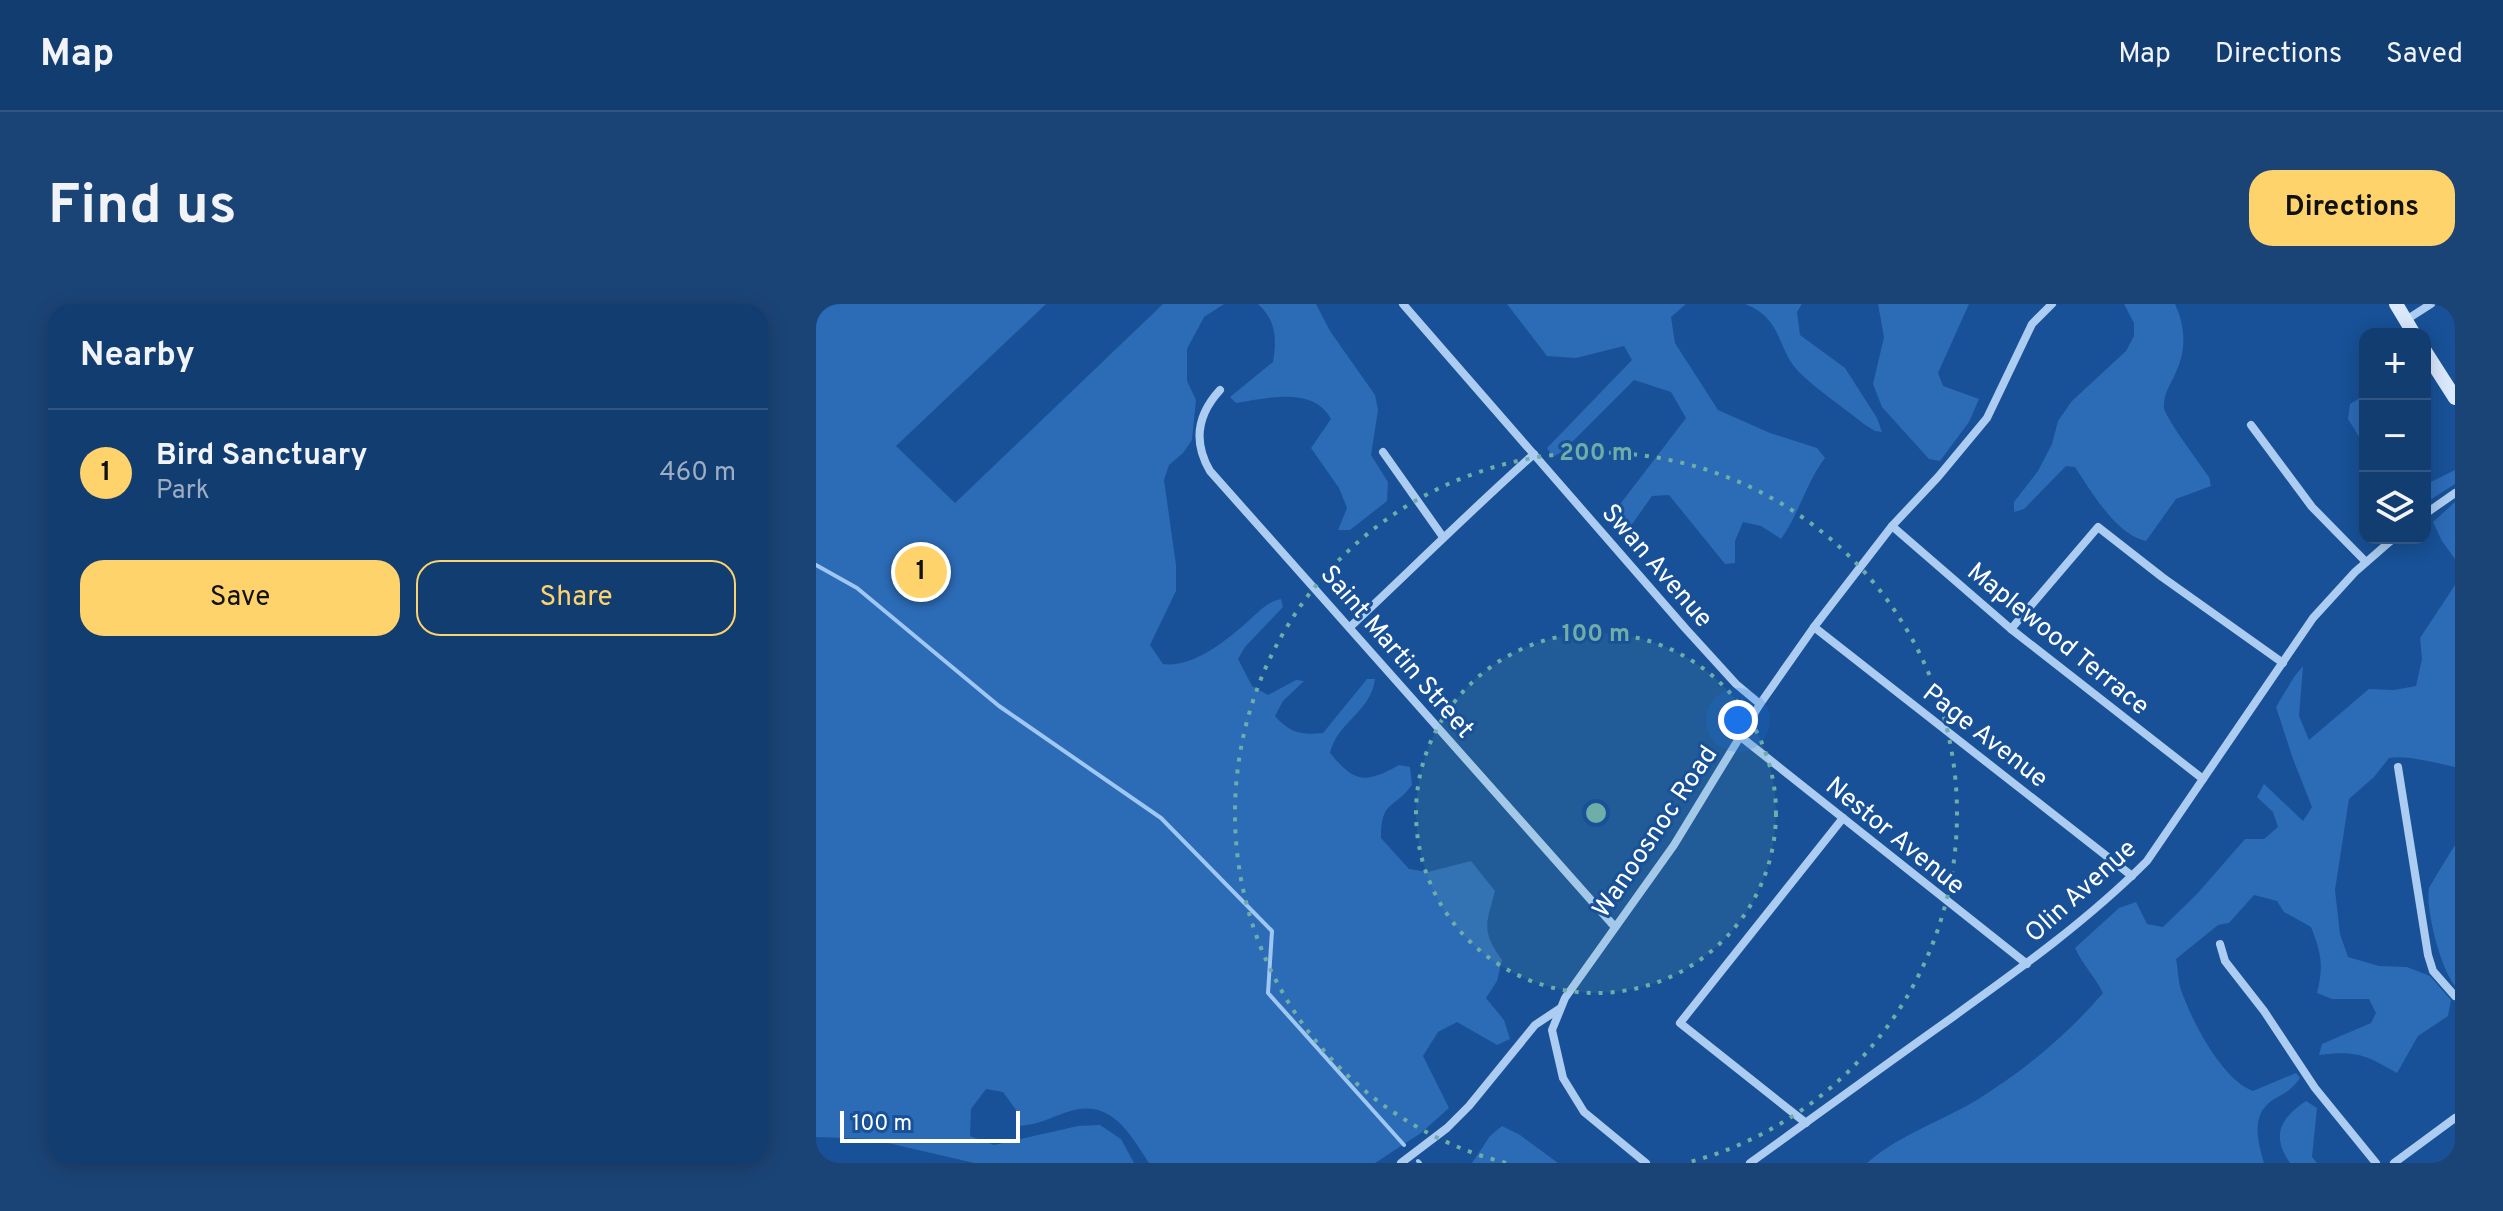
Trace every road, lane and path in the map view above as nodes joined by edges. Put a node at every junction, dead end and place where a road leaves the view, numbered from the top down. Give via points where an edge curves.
1 (1403, 304) edge
2 (2052, 304) edge
3 (2396, 304) edge
4 (2431, 304) edge
5 (2406, 320) junction
6 (2411, 328) edge
7 (2431, 360) edge
8 (1220, 390) dead end
9 (2455, 398) edge
10 (2251, 425) dead end
11 (1383, 452) dead end
12 (1534, 454) junction
13 (2455, 493) edge
14 (2431, 510) edge
15 (1892, 526) junction
16 (1443, 537) junction
17 (2387, 544) edge
18 (2366, 562) junction
19 (1350, 627) junction
20 (1814, 627) junction
21 (2011, 629) junction
22 (2283, 663) junction
23 (1760, 704) junction
24 (1741, 737) junction
25 (2398, 767) dead end
26 (2203, 779) junction
27 (1843, 818) junction
28 (2132, 876) junction
29 (1614, 926) junction
30 (2220, 944) dead end
31 (2027, 964) junction
32 (2455, 996) edge
33 (1559, 1009) junction
34 (2455, 1118) edge
35 (1806, 1123) junction
36 (1401, 1163) edge
37 (1646, 1163) edge
38 (1750, 1163) edge
39 (2376, 1163) edge
40 (2394, 1163) edge

1 - 12 street, Swan Avenue
2 - 15 street, Wanoosnoc Road via 2032,324 1987,418
3 - 5 main road
4 - 5 street
5 - 6 main road
7 - 9 main road
8 - 19 street, Saint Martin Street via 1199,427 1202,457
10 - 18 street via 2312,507
11 - 16 street
12 - 16 street
12 - 23 street, Swan Avenue via 1685,628
13 - 14 street
15 - 20 street, Wanoosnoc Road
15 - 21 street, Maplewood Terrace
16 - 19 street
17 - 18 street, Olin Avenue
18 - 22 street, Olin Avenue via 2313,618
19 - 29 street, Saint Martin Street
20 - 23 street, Wanoosnoc Road
20 - 28 street, Page Avenue
21 - 22 street via 2098,527
21 - 26 street, Maplewood Terrace
22 - 26 street, Olin Avenue
23 - 24 street, Wanoosnoc Road
24 - 27 street, Nestor Avenue
24 - 29 street, Wanoosnoc Road via 1674,845
25 - 32 street via 2428,955 2433,971
26 - 28 street, Olin Avenue
27 - 31 street, Nestor Avenue
27 - 35 street via 1680,1023
28 - 31 street, Olin Avenue
29 - 33 street, Wanoosnoc Road
30 - 39 street via 2225,961 2315,1088
31 - 35 street, Olin Avenue
33 - 36 street, Wanoosnoc Road via 1535,1025 1447,1128
33 - 37 street via 1552,1036 1570,1091 1597,1125
34 - 40 street
35 - 38 street, Olin Avenue

